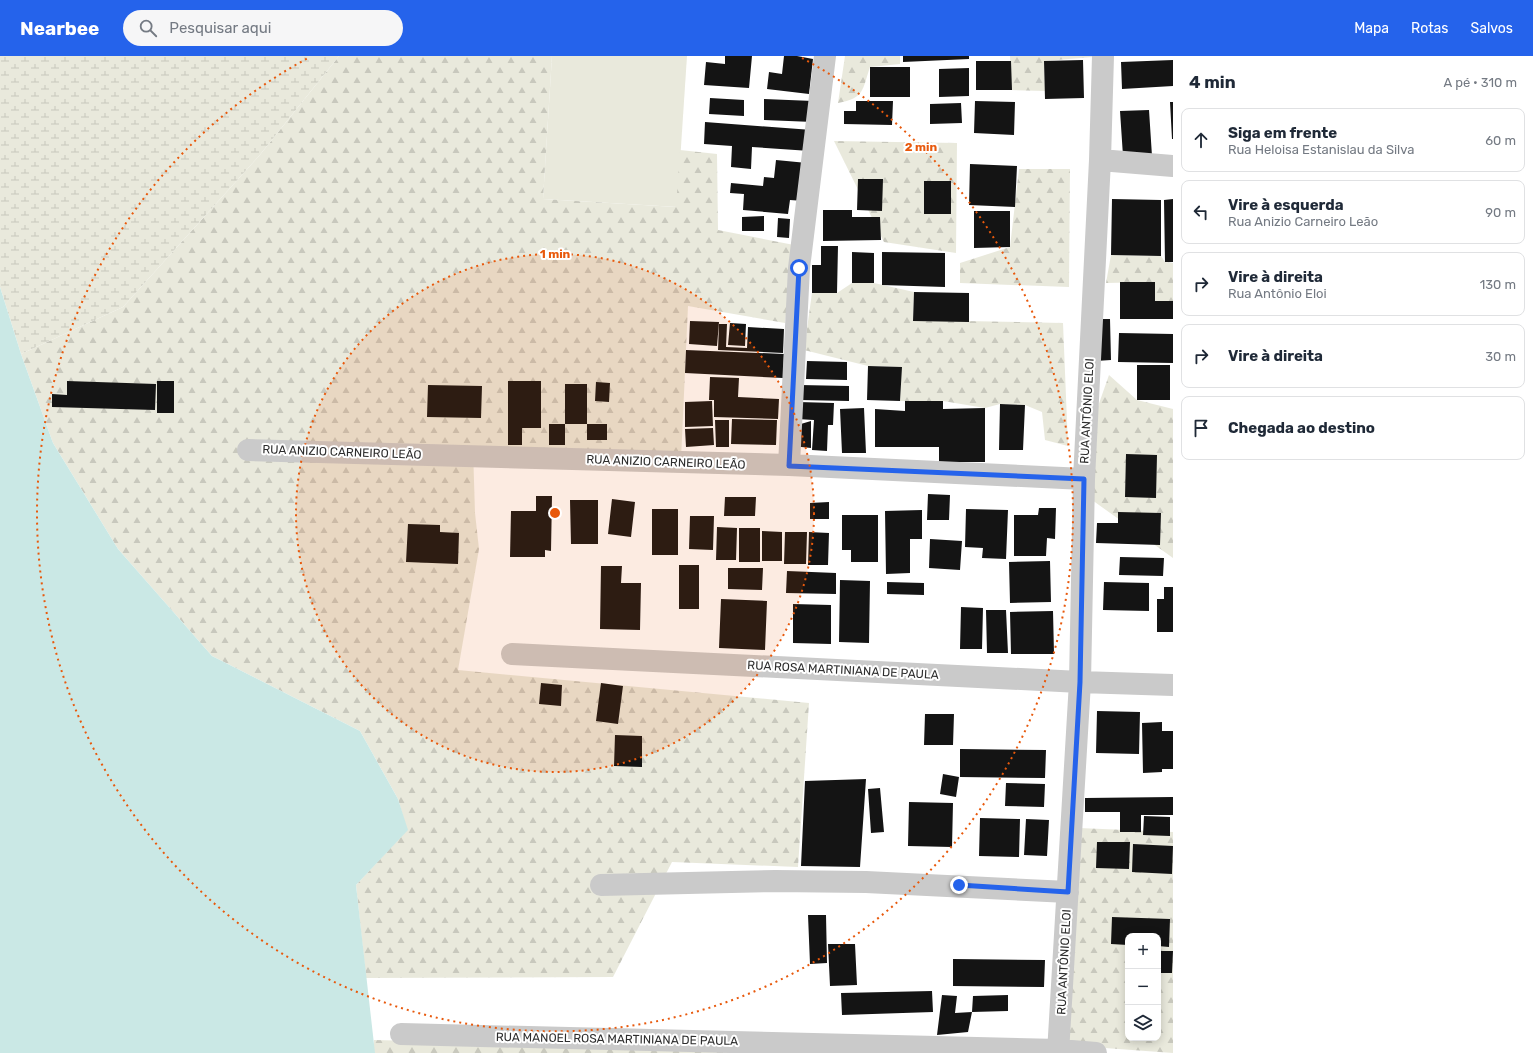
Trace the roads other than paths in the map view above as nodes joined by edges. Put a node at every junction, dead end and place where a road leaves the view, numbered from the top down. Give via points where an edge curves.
1 (825, 56) edge
2 (1103, 56) edge
3 (1100, 160) junction
4 (1173, 166) edge
5 (248, 450) dead end
6 (789, 466) junction
7 (1084, 479) junction
8 (512, 654) dead end
9 (1080, 682) junction
10 (1173, 684) edge
11 (601, 885) dead end
12 (1068, 892) junction
13 (401, 1034) dead end
14 (1059, 1052) edge
15 (1096, 1053) edge

1 - 6 street via 799,268
2 - 3 street, RUA ANTÔNIO ELOI
3 - 4 street
3 - 7 street, RUA ANTÔNIO ELOI
5 - 6 street, RUA ANIZIO CARNEIRO LEÃO
6 - 7 street, RUA ANIZIO CARNEIRO LEÃO
7 - 9 street, RUA ANTÔNIO ELOI
8 - 9 street, RUA ROSA MARTINIANA DE PAULA
9 - 10 street, RUA ROSA MARTINIANA DE PAULA
9 - 12 street, RUA ANTÔNIO ELOI
11 - 12 street via 775,881 866,882
12 - 14 street, RUA ANTÔNIO ELOI
13 - 14 street, RUA MANOEL ROSA MARTINIANA DE PAULA
14 - 15 street, RUA MANOEL ROSA MARTINIANA DE PAULA

